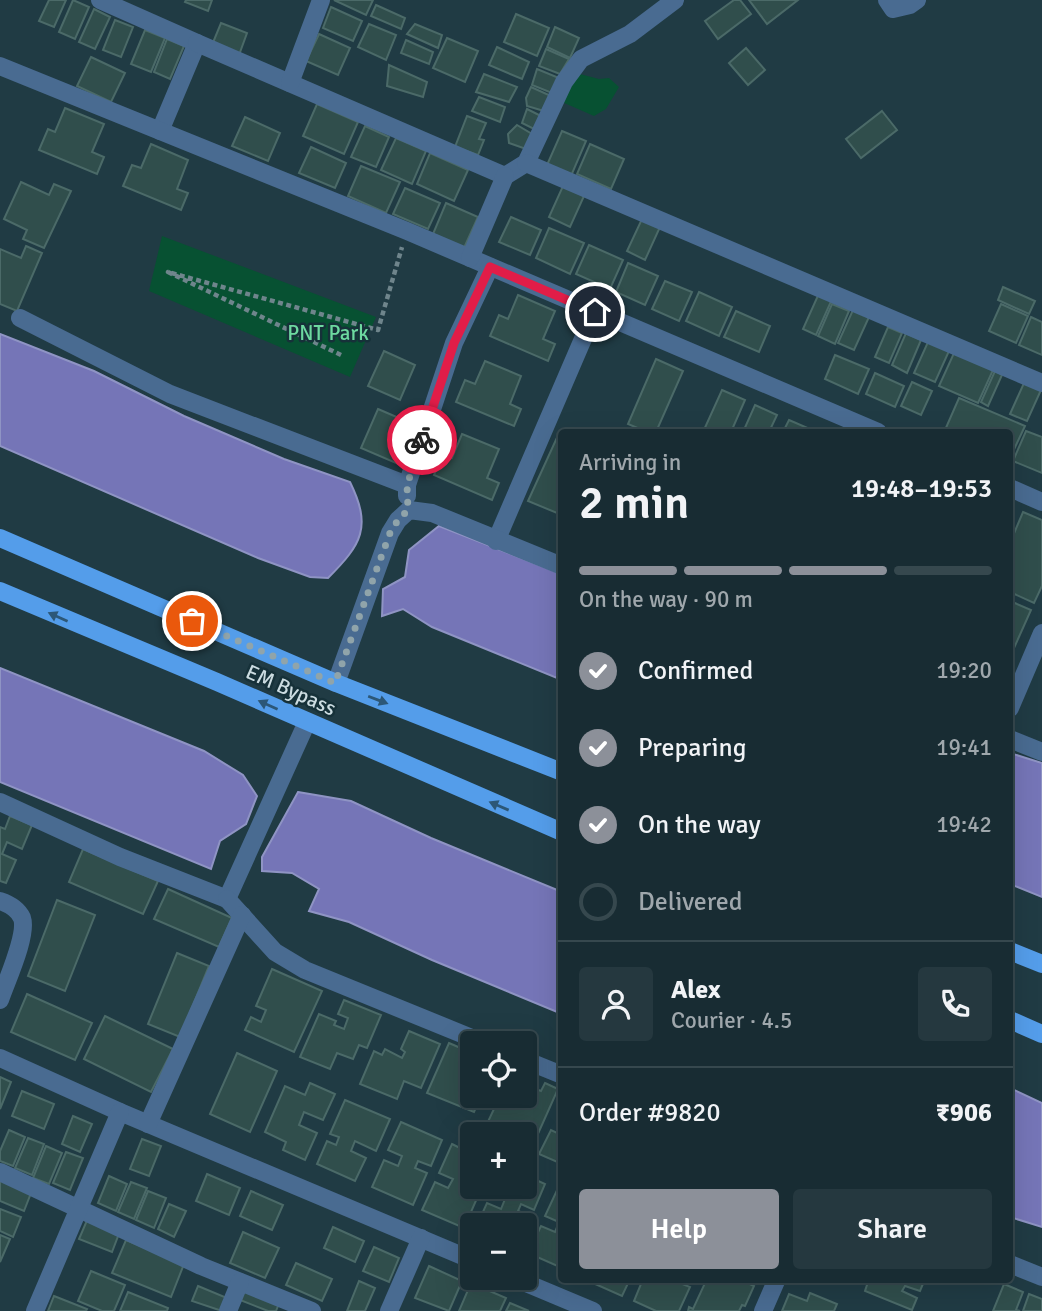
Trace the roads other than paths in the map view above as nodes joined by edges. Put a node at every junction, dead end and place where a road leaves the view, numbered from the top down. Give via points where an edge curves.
1 (100, 0) edge
2 (321, 0) edge
3 (675, 0) edge
4 (887, 0) edge
5 (917, 0) edge
6 (197, 43) junction
7 (0, 66) edge
8 (290, 83) junction
9 (160, 131) junction
10 (526, 163) junction
11 (505, 176) junction
12 (470, 258) junction
13 (490, 267) junction
14 (595, 312) junction
15 (20, 318) dead end
16 (1042, 383) edge
17 (871, 429) edge
18 (407, 485) junction
19 (1013, 489) edge
20 (1042, 502) edge
21 (408, 510) junction
22 (0, 538) edge
23 (496, 541) junction
24 (558, 564) edge
25 (0, 591) edge
26 (1042, 633) edge
27 (335, 683) junction
28 (1013, 701) edge
29 (307, 722) junction
30 (1013, 740) edge
31 (1042, 752) edge
32 (558, 770) edge
33 (0, 802) edge
34 (558, 830) edge
35 (226, 899) junction
36 (0, 901) edge
37 (242, 915) junction
38 (1013, 952) edge
39 (1042, 964) edge
40 (0, 1000) edge
41 (1013, 1021) edge
42 (460, 1033) edge
43 (1042, 1034) edge
44 (0, 1058) edge
45 (537, 1065) edge
46 (558, 1073) edge
47 (120, 1112) junction
48 (148, 1124) junction
49 (0, 1172) edge
50 (78, 1208) junction
51 (421, 1238) junction
52 (460, 1255) edge
53 (1013, 1265) edge
54 (1042, 1277) edge
55 (240, 1282) junction
56 (775, 1283) edge
57 (537, 1288) edge
58 (36, 1311) edge
59 (229, 1311) edge
60 (312, 1311) edge
61 (389, 1311) edge
62 (593, 1311) edge
63 (763, 1311) edge

1 - 6 street
2 - 8 street
3 - 10 street via 630,34 581,59 564,82
4 - 5 street via 894,9
6 - 8 street
6 - 9 street
7 - 9 street
8 - 11 street
9 - 12 street
10 - 11 street
10 - 16 street
11 - 12 street
12 - 13 street
13 - 14 street
13 - 18 street via 454,343
14 - 17 street
14 - 23 street
15 - 18 street via 170,394
18 - 21 street
19 - 20 street
21 - 23 street via 432,513
21 - 27 street via 390,533
22 - 27 main road
23 - 24 street
29 -> 25 main road, EM Bypass
26 - 28 street
27 -> 32 main road
34 -> 29 main road, EM Bypass
29 - 35 street
30 - 31 street
33 - 35 street
35 - 37 street
36 - 40 street via 21,915 24,929
37 - 42 street via 275,952 305,970
37 - 48 street
38 - 39 main road
41 - 43 main road
44 - 47 street
45 - 46 street
47 - 48 street
47 - 50 street
48 - 51 street
49 - 50 street
50 - 55 street
50 - 58 street
51 - 52 street
51 - 61 street
53 - 54 street
55 - 59 street
55 - 60 street
56 - 63 street
57 - 62 street

